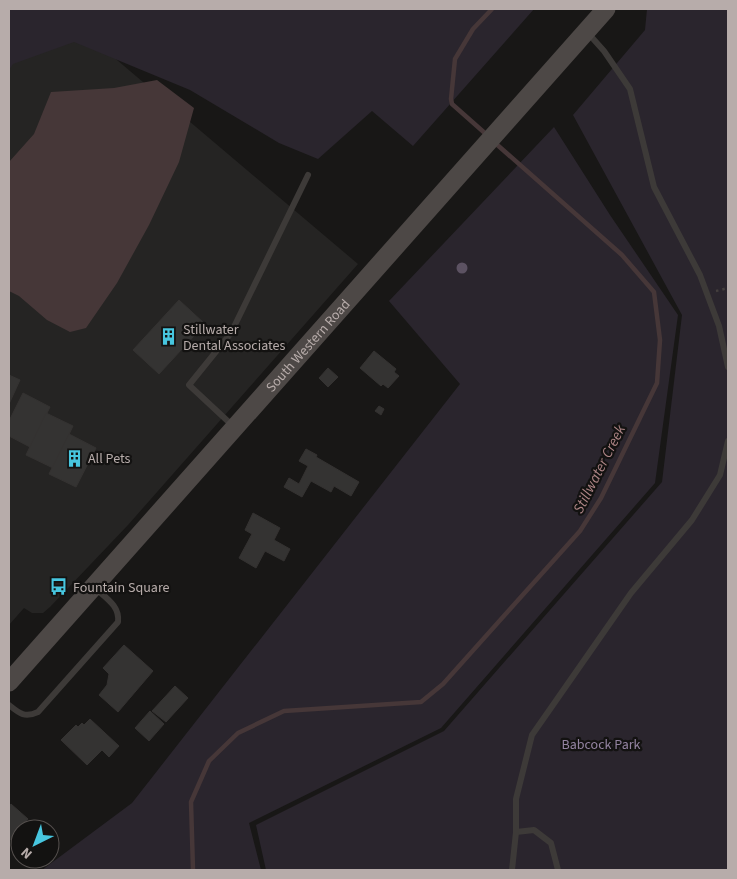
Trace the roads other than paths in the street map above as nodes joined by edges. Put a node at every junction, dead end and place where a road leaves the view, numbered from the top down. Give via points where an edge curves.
1 (606, 9) edge
2 (586, 31) junction
3 (308, 175) dead end
4 (728, 367) edge
5 (236, 428) junction
6 (728, 441) edge
7 (94, 588) junction
8 (9, 682) edge
9 (9, 705) edge
10 (516, 832) junction
11 (512, 870) edge
12 (558, 870) edge

1 - 2 main road, South Western Road
2 - 4 lane via 630,89 654,187 700,275 719,326
2 - 5 main road, South Western Road
3 - 5 lane via 231,333 189,385
5 - 7 main road, South Western Road
6 - 10 lane via 720,475 692,520 632,593 532,734 516,798
7 - 8 main road, South Western Road
7 - 9 lane via 115,606 118,622 38,712 29,717
10 - 11 lane
10 - 12 lane via 534,830 551,843

